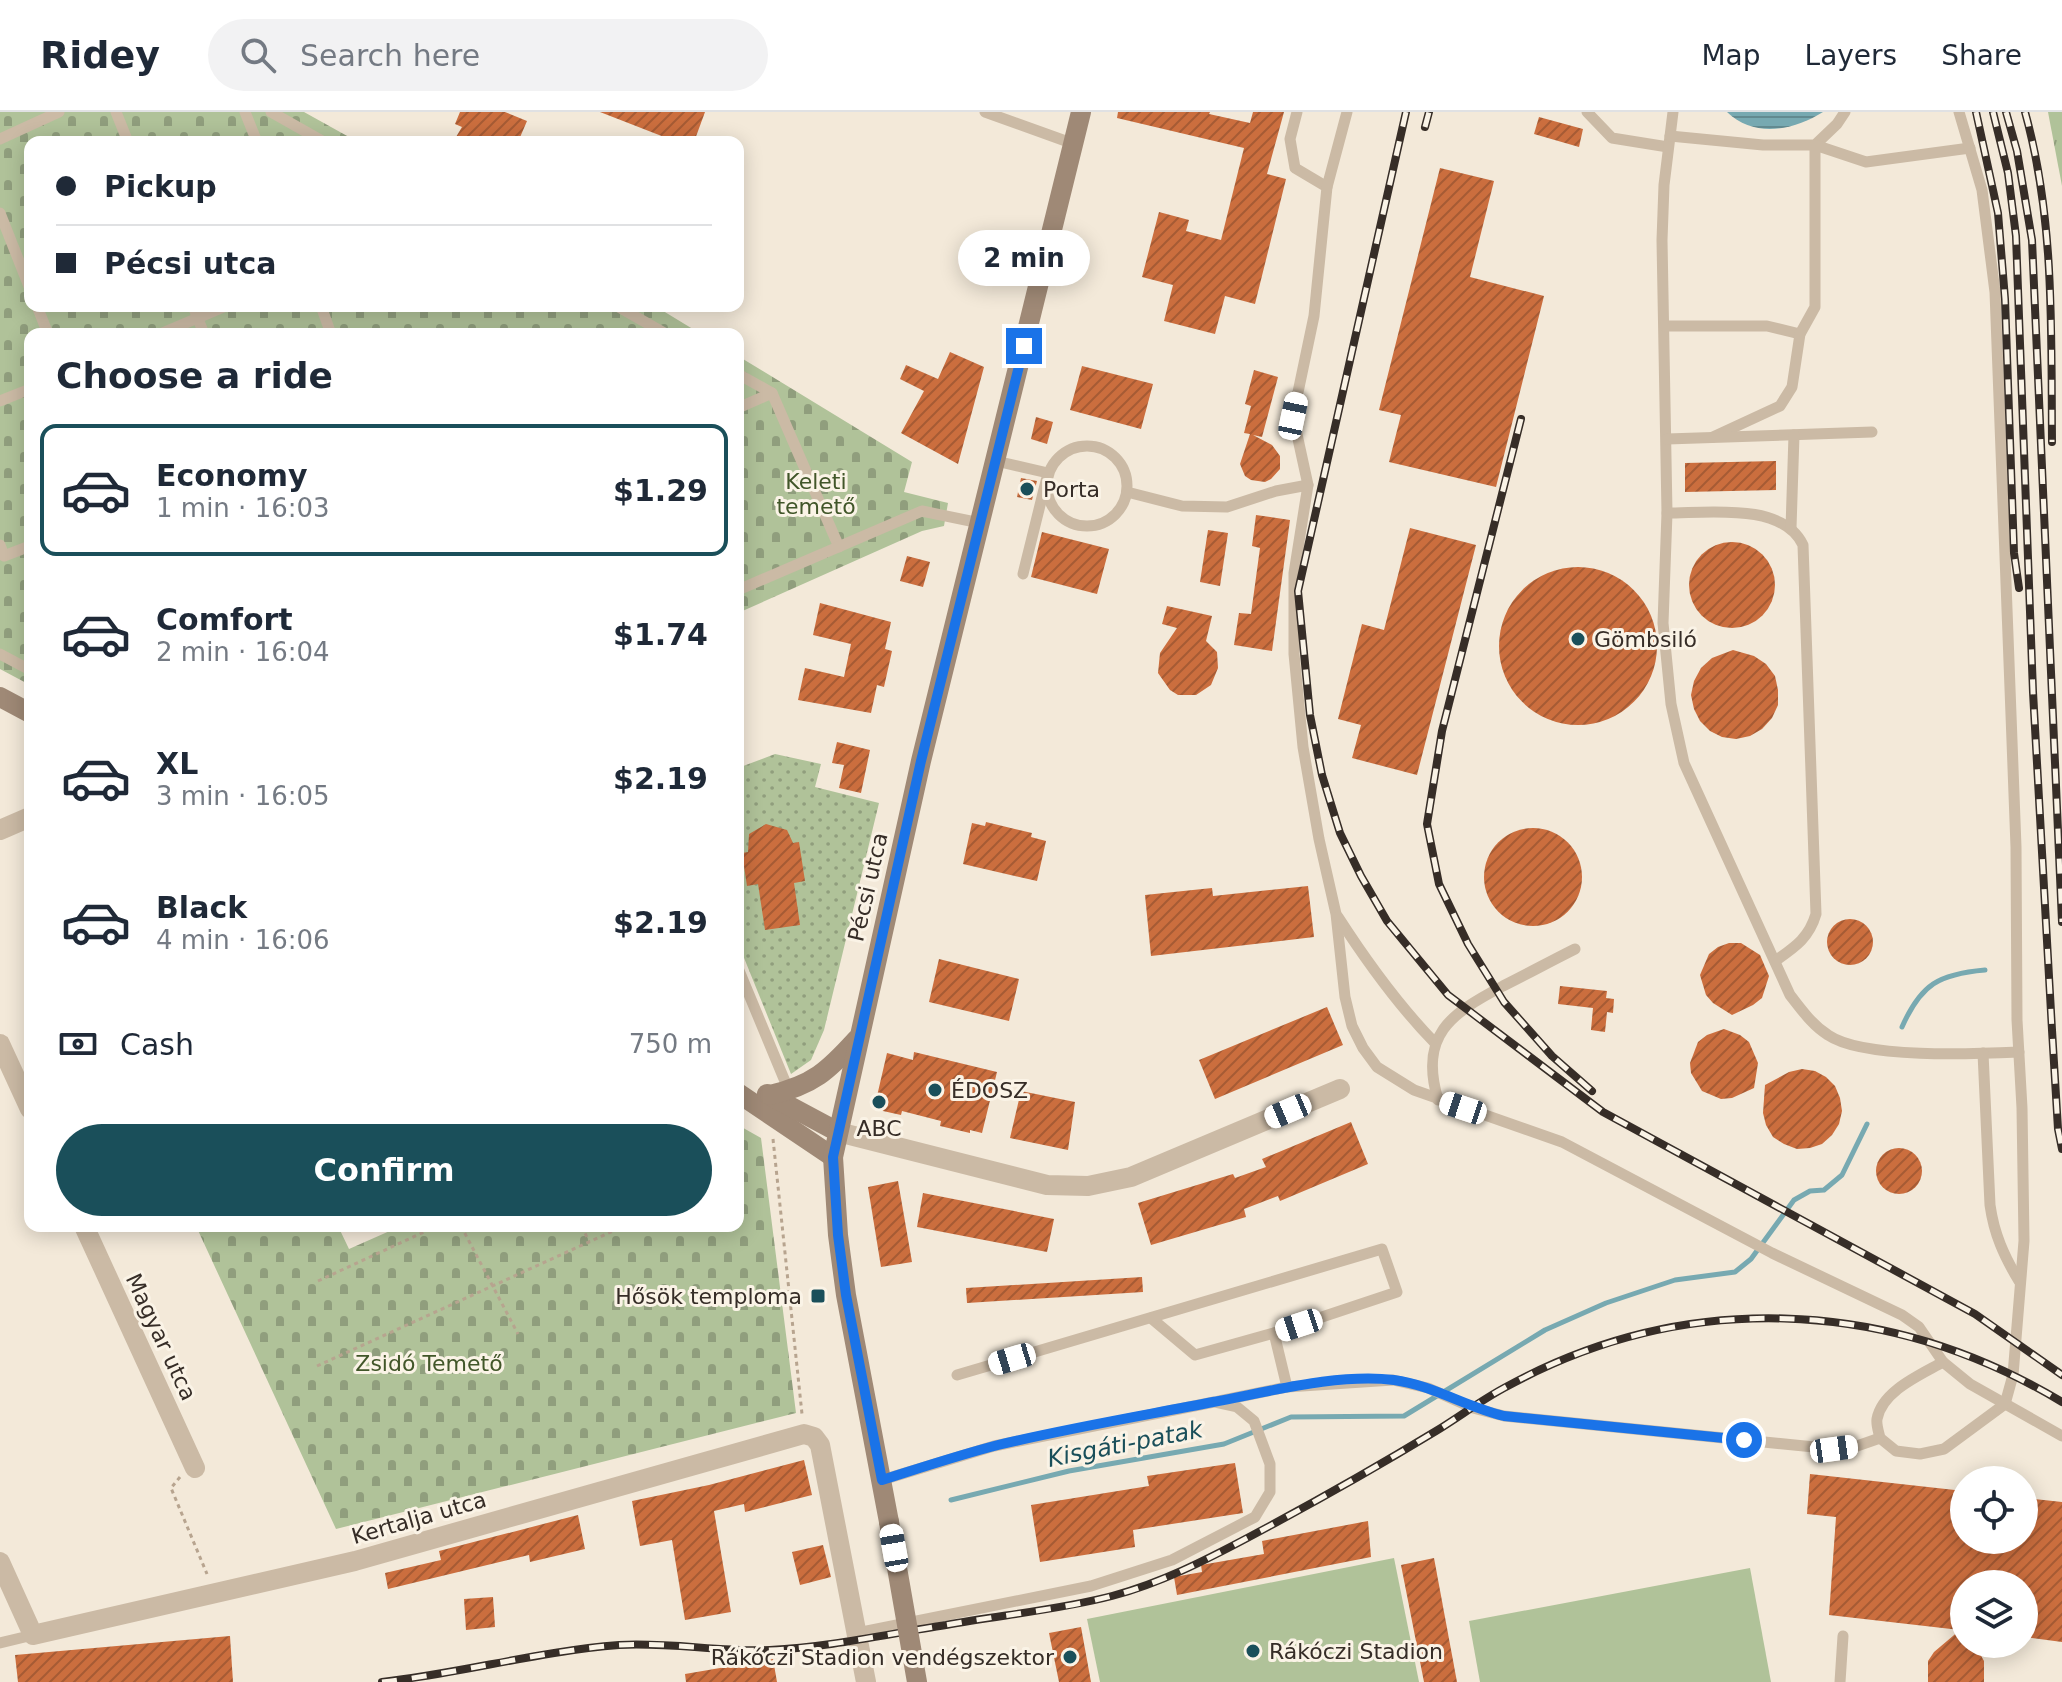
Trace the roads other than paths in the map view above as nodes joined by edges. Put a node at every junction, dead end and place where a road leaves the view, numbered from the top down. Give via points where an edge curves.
1 (59, 112) edge
2 (116, 112) edge
3 (245, 112) edge
4 (271, 112) edge
5 (985, 112) edge
6 (1081, 112) edge
7 (1297, 112) edge
8 (1347, 112) edge
9 (1587, 112) edge
10 (1673, 112) edge
11 (1845, 112) edge
12 (1959, 112) edge
13 (126, 136) edge
14 (255, 136) edge
15 (313, 136) edge
16 (0, 139) edge
17 (1669, 142) junction
18 (1074, 144) junction
19 (1815, 145) junction
20 (1970, 148) junction
21 (1327, 187) junction
22 (0, 213) edge
23 (24, 274) edge
24 (195, 312) edge
25 (628, 312) edge
26 (1665, 326) junction
27 (170, 328) edge
28 (656, 328) edge
29 (1800, 334) junction
30 (744, 377) edge
31 (24, 391) edge
32 (772, 393) junction
33 (0, 401) edge
34 (744, 405) edge
35 (1872, 432) dead end
36 (1794, 435) junction
37 (1713, 437) junction
38 (1667, 439) junction
39 (996, 461) junction
40 (1048, 473) junction
41 (1308, 485) junction
42 (1127, 492) junction
43 (1667, 513) junction
44 (980, 523) junction
45 (1791, 528) junction
46 (0, 545) edge
47 (839, 547) junction
48 (24, 548) edge
49 (1023, 574) dead end
50 (744, 587) edge
51 (0, 654) edge
52 (24, 667) edge
53 (0, 697) edge
54 (24, 710) edge
55 (24, 820) edge
56 (0, 830) edge
57 (1336, 914) junction
58 (1575, 949) dead end
59 (1775, 961) junction
60 (744, 989) edge
61 (859, 1036) junction
62 (1435, 1043) junction
63 (0, 1044) edge
64 (2019, 1052) junction
65 (1983, 1053) junction
66 (1340, 1089) dead end
67 (744, 1093) edge
68 (24, 1096) edge
69 (776, 1100) junction
70 (1438, 1100) junction
71 (838, 1132) junction
72 (833, 1157) junction
73 (87, 1232) edge
74 (2019, 1281) junction
75 (1151, 1318) junction
76 (1274, 1333) junction
77 (1943, 1362) junction
78 (957, 1375) dead end
79 (1287, 1387) junction
80 (1214, 1402) junction
81 (2005, 1404) junction
82 (2062, 1436) edge
83 (1880, 1438) junction
84 (195, 1468) dead end
85 (882, 1480) junction
86 (0, 1562) edge
87 (857, 1633) junction
88 (33, 1635) junction
89 (1843, 1636) dead end
90 (0, 1643) edge
91 (866, 1682) edge
92 (917, 1682) edge
93 (1840, 1682) edge

1 - 16 lane
2 - 13 lane
3 - 14 lane
4 - 15 lane
5 - 18 lane
6 - 18 street, Pécsi utca
7 - 21 lane via 1290,139 1295,168
8 - 21 lane
9 - 17 lane via 1612,138
10 - 17 lane
11 - 19 lane
12 - 20 lane
17 - 19 lane
17 - 26 lane via 1662,240
18 - 39 street, Pécsi utca
19 - 20 lane via 1866,162
19 - 29 lane via 1815,307
20 - 64 lane via 1982,190 1995,292
21 - 41 lane via 1314,316 1293,416
22 - 23 lane
24 - 27 lane
25 - 28 lane
26 - 29 lane via 1767,326
26 - 38 lane
29 - 37 lane via 1792,387 1780,406
30 - 32 lane
31 - 33 lane
32 - 34 lane
32 - 47 lane
35 - 36 lane
36 - 37 lane
36 - 45 lane
37 - 38 lane
38 - 43 lane
39 - 40 lane
39 - 44 street, Pécsi utca
40 - 42 lane via 1077,446 1103,448 1123,466
40 - 42 lane via 1055,511 1077,525 1104,523 1123,505
40 - 49 lane
41 - 42 lane via 1227,507 1182,506
41 - 57 lane via 1294,573 1294,654 1303,747
43 - 45 lane via 1755,514
43 - 59 lane via 1663,623 1676,737
44 - 47 lane via 922,511
44 - 61 street, Pécsi utca
45 - 59 lane via 1803,545 1816,914 1801,943
46 - 48 lane via 4,556
47 - 50 lane
51 - 52 lane
53 - 54 street
55 - 56 street
57 - 62 lane via 1404,1011
57 - 70 lane via 1345,997 1363,1048 1395,1080
58 - 62 lane via 1457,1013
59 - 65 lane via 1790,995 1830,1037 1875,1050
60 - 69 lane
61 - 69 street via 829,1070
61 - 71 street, Pécsi utca
62 - 70 lane via 1432,1079
63 - 68 street
64 - 65 lane
64 - 74 lane via 2024,1241
65 - 74 lane via 1990,1205 2002,1252
66 - 71 street via 1131,1177 1088,1186 1047,1185
67 - 69 street
69 - 71 street
69 - 72 street
70 - 77 lane via 1562,1142 1902,1315 1919,1327
71 - 72 street, Pécsi utca
72 - 85 street, Pécsi utca via 846,1295
73 - 84 street, Magyar utca
74 - 81 lane via 2013,1375
75 - 76 lane via 1195,1355
75 - 76 lane via 1382,1249 1397,1292
75 - 78 lane
76 - 79 lane
77 - 81 lane
77 - 83 lane via 1887,1399 1876,1420
79 - 80 lane
79 - 83 lane via 1393,1380 1504,1416 1834,1449
80 - 85 lane via 994,1446
80 - 87 lane via 1237,1407 1254,1421 1270,1464 1270,1492 1255,1517 1172,1560 1091,1586
81 - 82 lane
81 - 83 lane via 1944,1449 1896,1451
85 - 92 street, Pécsi utca, bridge
86 - 88 street
87 - 88 street, Kertalja utca via 820,1445 809,1435 355,1561
87 - 91 street
88 - 90 lane
89 - 93 lane

